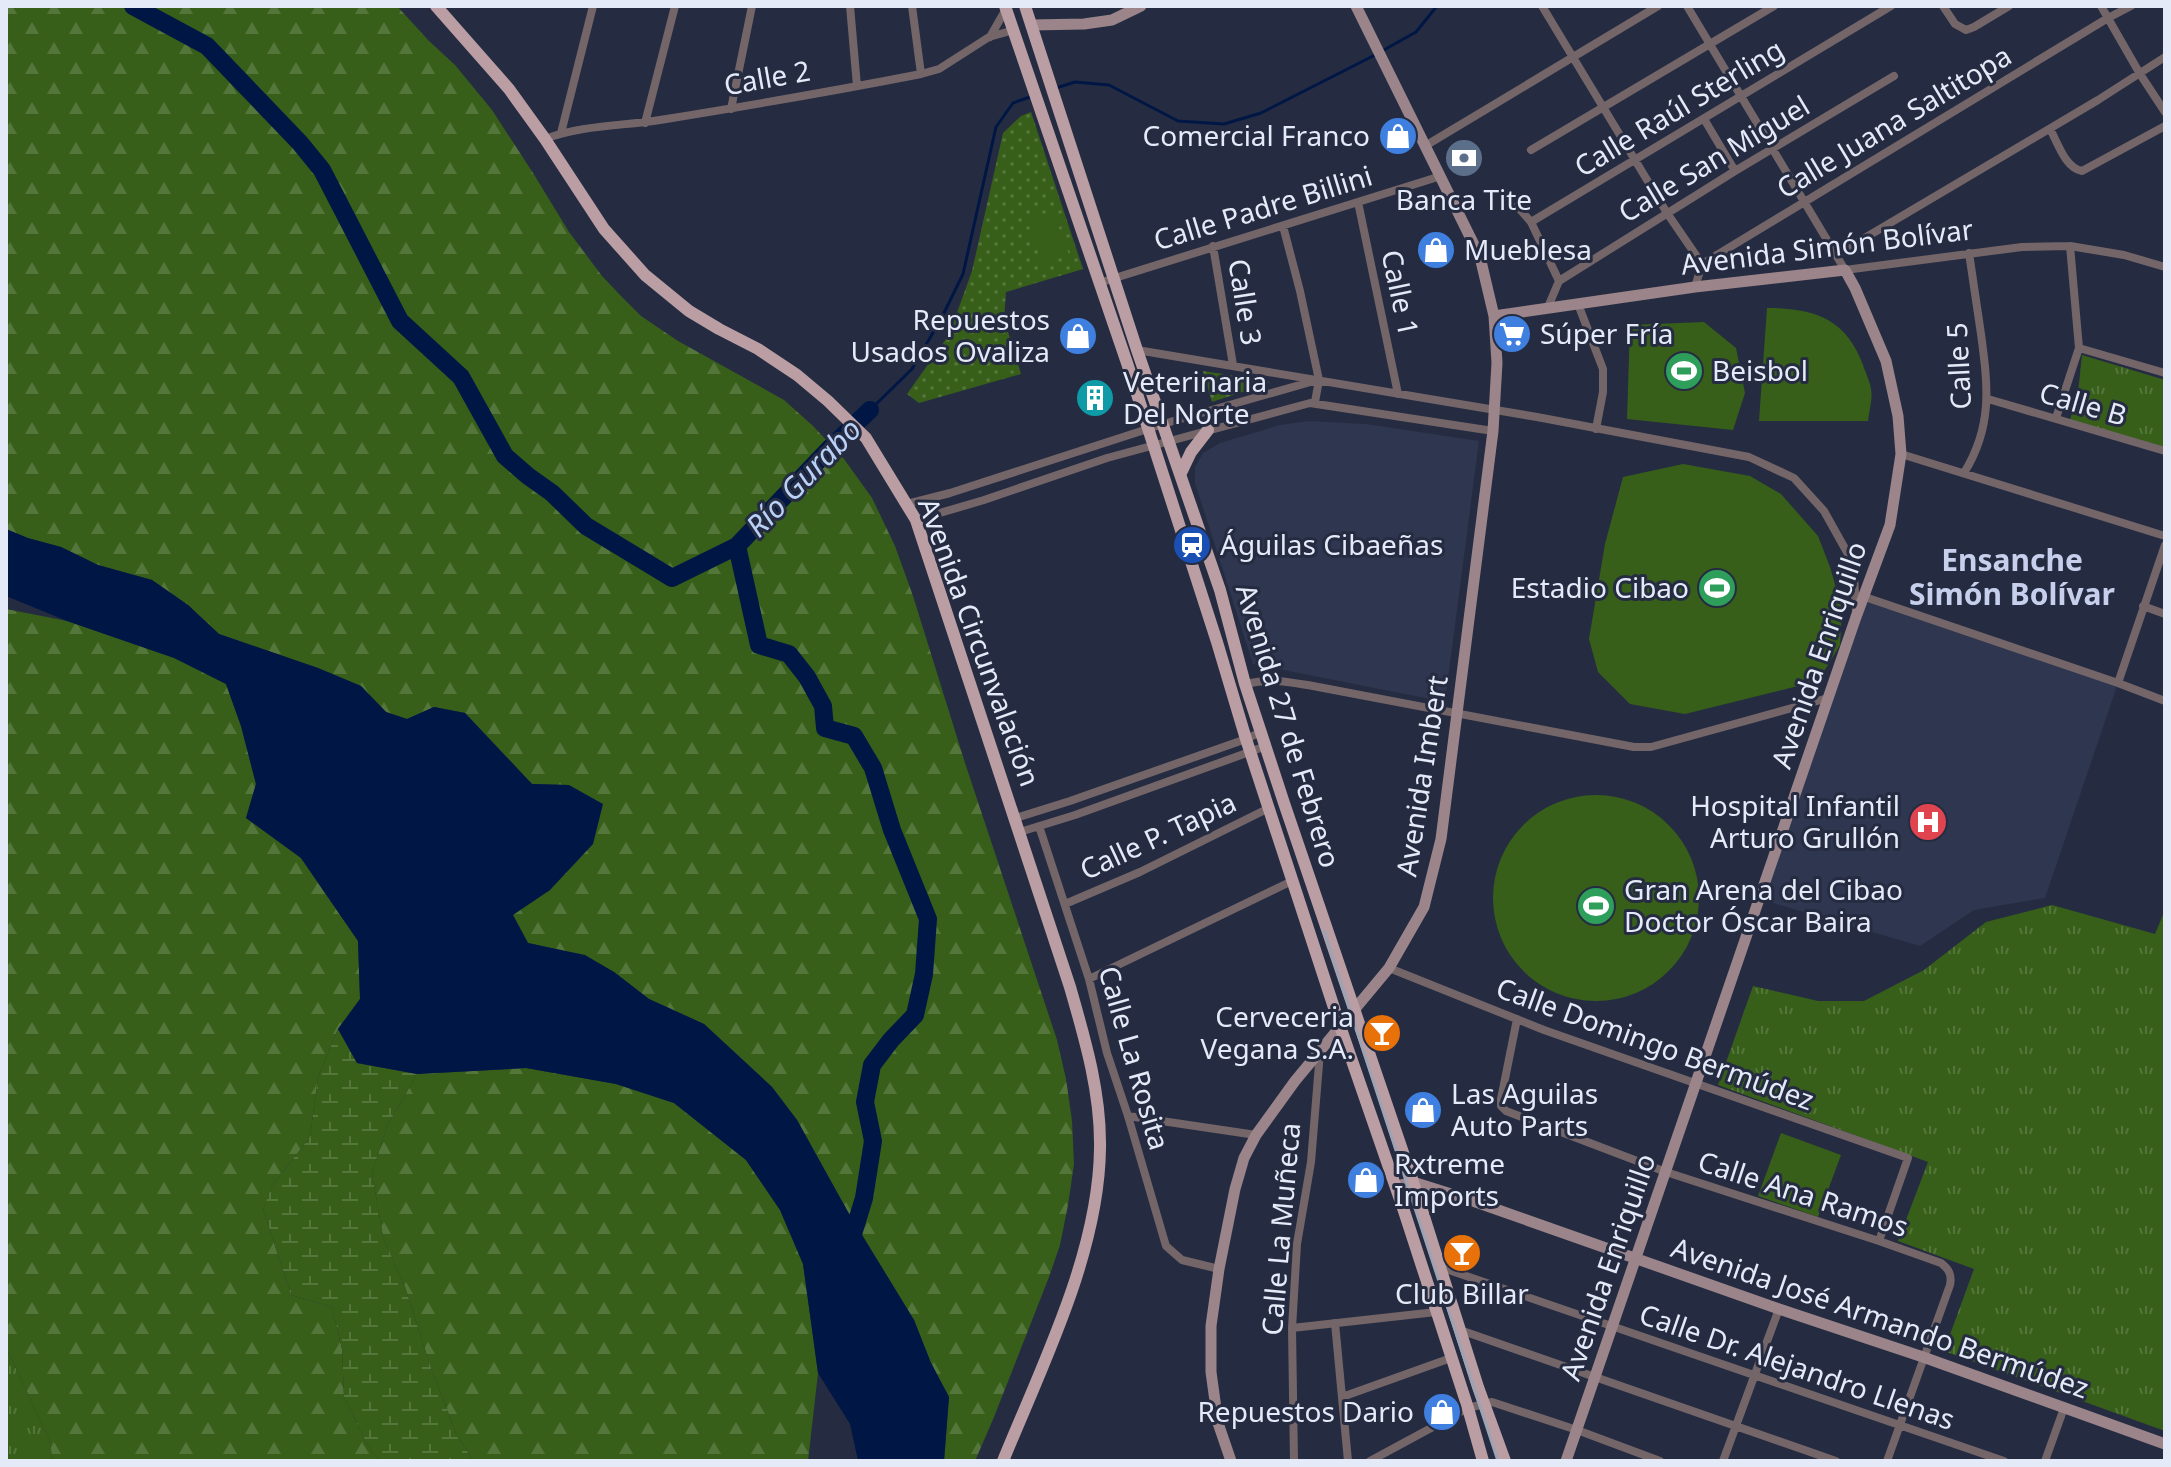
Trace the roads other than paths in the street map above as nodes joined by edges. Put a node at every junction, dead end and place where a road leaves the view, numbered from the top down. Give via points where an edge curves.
1 (436, 6) edge
2 (593, 6) edge
3 (675, 6) edge
4 (752, 6) edge
5 (850, 6) edge
6 (912, 6) edge
7 (1025, 6) edge
8 (1356, 6) edge
9 (1542, 6) edge
10 (1658, 6) edge
11 (1687, 6) edge
12 (1774, 6) edge
13 (1891, 6) edge
14 (1943, 6) edge
15 (2009, 6) edge
16 (2101, 6) edge
17 (2131, 6) edge
18 (1006, 7) edge
19 (1137, 7) edge
20 (2108, 18) junction
21 (1031, 25) junction
22 (1014, 30) junction
23 (989, 37) junction
24 (1710, 45) junction
25 (2165, 57) edge
26 (1574, 58) junction
27 (921, 74) junction
28 (2140, 74) junction
29 (1894, 76) dead end
30 (857, 86) junction
31 (1742, 95) junction
32 (1604, 108) junction
33 (731, 109) junction
34 (2165, 112) edge
35 (1704, 119) junction
36 (645, 123) junction
37 (2165, 126) edge
38 (2050, 129) junction
39 (561, 133) junction
40 (545, 139) junction
41 (1425, 146) junction
42 (1772, 148) junction
43 (1531, 150) dead end
44 (1636, 160) junction
45 (1735, 171) junction
46 (1441, 176) junction
47 (1358, 202) junction
48 (1805, 203) junction
49 (1517, 206) dead end
50 (1667, 213) junction
51 (1531, 222) junction
52 (1283, 226) junction
53 (1213, 246) junction
54 (2070, 246) junction
55 (1969, 253) junction
56 (1836, 255) junction
57 (1702, 264) junction
58 (2165, 267) edge
59 (1845, 270) junction
60 (1114, 278) junction
61 (1559, 281) junction
62 (1099, 283) junction
63 (1695, 287) junction
64 (1578, 304) junction
65 (1548, 307) junction
66 (1494, 316) junction
67 (2079, 348) junction
68 (1137, 350) junction
69 (1233, 365) junction
70 (2165, 373) edge
71 (1319, 380) junction
72 (1398, 394) junction
73 (1988, 399) junction
74 (1315, 402) junction
75 (1494, 410) junction
76 (2056, 418) junction
77 (1163, 424) junction
78 (1147, 429) junction
79 (1596, 429) junction
80 (1208, 430) junction
81 (1493, 431) junction
82 (1169, 441) junction
83 (1152, 445) junction
84 (2165, 451) edge
85 (1901, 454) junction
86 (1181, 473) junction
87 (1964, 473) junction
88 (907, 504) junction
89 (916, 520) junction
90 (2165, 536) edge
91 (2165, 545) edge
92 (1865, 597) junction
93 (2143, 606) junction
94 (2165, 614) edge
95 (1856, 617) junction
96 (2118, 683) junction
97 (1245, 684) junction
98 (1828, 698) junction
99 (2165, 701) edge
100 (1457, 712) junction
101 (1261, 732) junction
102 (1246, 739) junction
103 (1266, 746) junction
104 (1251, 753) junction
105 (1269, 808) junction
106 (1016, 818) junction
107 (1039, 826) junction
108 (1020, 832) junction
109 (1292, 881) junction
110 (1065, 904) junction
111 (1389, 968) junction
112 (1089, 979) junction
113 (1354, 1010) junction
114 (1517, 1019) junction
115 (1340, 1026) junction
116 (1321, 1049) junction
117 (1696, 1082) junction
118 (1128, 1116) junction
119 (1256, 1135) junction
120 (1666, 1172) junction
121 (1413, 1182) junction
122 (1396, 1186) junction
123 (1879, 1241) junction
124 (1637, 1257) junction
125 (1440, 1267) junction
126 (1219, 1269) junction
127 (1779, 1309) junction
128 (1436, 1312) junction
129 (1335, 1323) junction
130 (1613, 1327) junction
131 (1292, 1328) junction
132 (1460, 1330) junction
133 (1923, 1357) junction
134 (1451, 1358) junction
135 (1755, 1375) junction
136 (1595, 1378) junction
137 (1342, 1397) junction
138 (1484, 1403) junction
139 (1468, 1408) junction
140 (2064, 1408) junction
141 (1899, 1425) junction
142 (1735, 1427) junction
143 (1577, 1430) junction
144 (2165, 1444) edge
145 (1003, 1461) edge
146 (1231, 1461) edge
147 (1294, 1461) edge
148 (1348, 1461) edge
149 (1370, 1461) edge
150 (1483, 1461) edge
151 (1505, 1461) edge
152 (1566, 1461) edge
153 (1660, 1461) edge
154 (1723, 1461) edge
155 (1836, 1461) edge
156 (1887, 1461) edge
157 (2004, 1461) edge
158 (2045, 1461) edge

1 - 40 main road, Avenida Circunvalación
2 - 39 street
3 - 36 street
4 - 33 street
5 - 30 street
6 - 27 street
7 - 21 main road, Avenida 27 de Febrero
8 - 41 street, Avenida Imbert
9 - 26 street
10 - 26 street
11 - 24 street
12 - 24 street
13 - 31 street, Calle Raúl Sterling
14 - 15 street via 1966,30
16 - 20 street
17 - 20 street, Calle Juana Saltitopa
18 - 22 main road, Avenida 27 de Febrero
18 - 23 street, Calle 2
19 - 21 street via 1112,20
20 - 28 street
20 - 48 street, Calle Juana Saltitopa
21 - 60 main road, Avenida 27 de Febrero
22 - 23 street, Calle 2
22 - 62 main road, Avenida 27 de Febrero
23 - 27 street, Calle 2 via 939,69
24 - 31 street
24 - 32 street
25 - 28 street
26 - 32 street
26 - 41 street
27 - 30 street, Calle 2
28 - 34 street
28 - 38 street
29 - 42 street, Calle San Miguel
30 - 33 street, Calle 2
31 - 35 street, Calle Raúl Sterling
31 - 42 street
32 - 43 street
32 - 44 street
33 - 36 street, Calle 2
35 - 44 street, Calle Raúl Sterling
35 - 45 street
36 - 39 street, Calle 2
37 - 38 street via 2082,171 2070,166
38 - 56 street
39 - 40 street, Calle 2
40 - 88 main road, Avenida Circunvalación via 604,229 645,275 689,311 758,349 828,401 866,438
41 - 46 street, Avenida Imbert
42 - 45 street, Calle San Miguel
42 - 48 street
44 - 50 street
44 - 51 street, Calle Raúl Sterling
45 - 50 street, Calle San Miguel
46 - 47 street, Calle Padre Billini
46 - 66 street, Avenida Imbert via 1480,257
47 - 52 street, Calle Padre Billini
47 - 72 street, Calle 1
48 - 56 street
48 - 57 street, Calle Juana Saltitopa
49 - 51 street
50 - 57 street
50 - 61 street, Calle San Miguel
51 - 61 street
52 - 53 street, Calle Padre Billini
52 - 71 street
53 - 60 street, Calle Padre Billini
53 - 69 street, Calle 3
54 - 55 street, Avenida Simón Bolívar
54 - 58 street, Avenida Simón Bolívar
54 - 67 street
55 - 59 street, Avenida Simón Bolívar
55 - 73 street, Calle 5
56 - 59 street
57 - 63 street
59 - 63 street, Avenida Simón Bolívar
59 - 85 street, Avenida Enriquillo via 1886,361
60 - 62 street, Calle Padre Billini
60 - 68 main road, Avenida 27 de Febrero
61 - 65 street
62 - 78 main road, Avenida 27 de Febrero
63 - 64 street, Avenida Simón Bolívar
64 - 65 street, Avenida Simón Bolívar
64 - 79 street via 1603,369
65 - 66 street, Avenida Simón Bolívar
66 - 75 street, Avenida Imbert
67 - 70 street
67 - 76 street
68 - 69 street
68 - 77 main road, Avenida 27 de Febrero
69 - 71 street
71 - 72 street
71 - 74 street
71 - 77 street
72 - 75 street
73 - 76 street, Calle B
73 - 87 street, Calle 5 via 1974,456
74 - 80 street
74 - 81 street
75 - 79 street
75 - 81 street, Avenida Imbert
76 - 84 street, Calle B
77 - 78 street
77 - 82 main road, Avenida 27 de Febrero
78 - 83 main road, Avenida 27 de Febrero
78 - 88 street
79 - 95 street via 1749,457 1794,478 1824,511 1848,554
80 - 82 street
80 - 86 main road
81 - 100 street, Avenida Imbert
82 - 83 street
82 - 86 main road, Avenida 27 de Febrero
83 - 89 street
83 - 102 main road, Avenida 27 de Febrero
85 - 87 street
85 - 92 street, Avenida Enriquillo via 1890,525
86 - 97 main road, Avenida 27 de Febrero
87 - 90 street
88 - 89 main road, Avenida Circunvalación
89 - 106 main road, Avenida Circunvalación
91 - 93 street
92 - 95 street, Avenida Enriquillo
92 - 96 street
93 - 94 street
93 - 96 street
95 - 98 street, Avenida Enriquillo
96 - 99 street
97 - 100 street via 1275,680
97 - 101 main road, Avenida 27 de Febrero
98 - 100 street via 1651,747
98 - 117 street, Avenida Enriquillo
100 - 111 street, Avenida Imbert via 1441,839 1428,895
101 - 102 street
101 - 103 main road, Avenida 27 de Febrero
102 - 104 main road, Avenida 27 de Febrero
102 - 106 street
103 - 104 street
103 - 113 main road, Avenida 27 de Febrero
104 - 105 main road, Avenida 27 de Febrero
104 - 107 street
105 - 109 main road, Avenida 27 de Febrero
105 - 110 street, Calle P. Tapia
106 - 108 main road, Avenida Circunvalación
107 - 108 street
107 - 110 street, Calle La Rosita
108 - 145 main road, Avenida Circunvalación via 1087,1047 1100,1149 1079,1268
109 - 112 street
109 - 115 main road, Avenida 27 de Febrero
110 - 112 street, Calle La Rosita
111 - 113 street, Avenida Imbert
111 - 114 street, Calle Domingo Bermúdez
112 - 118 street, Calle La Rosita
113 - 115 street, Avenida Imbert
113 - 121 main road, Avenida 27 de Febrero
114 - 117 street, Calle Domingo Bermúdez
114 - 120 street, Calle Ana Ramos via 1503,1109
115 - 116 street, Avenida Imbert
115 - 122 main road, Avenida 27 de Febrero
116 - 119 street, Avenida Imbert
116 - 131 street, Calle La Muñeca
117 - 120 street, Avenida Enriquillo
117 - 123 street, Calle Domingo Bermúdez via 1908,1158
118 - 119 street
118 - 126 street, Calle La Rosita via 1166,1246 1182,1260
119 - 126 street, Avenida Imbert via 1241,1168
120 - 123 street, Calle Ana Ramos
120 - 124 street, Avenida Enriquillo
121 - 122 street
121 - 124 street, Avenida José Armando Bermúdez
121 - 125 main road, Avenida 27 de Febrero
122 - 128 main road, Avenida 27 de Febrero
123 - 133 street, Calle Ana Ramos via 1941,1263 1950,1274
124 - 127 street, Avenida José Armando Bermúdez
124 - 130 street, Avenida Enriquillo
125 - 130 street, Calle Dr. Alejandro Llenas
125 - 132 main road, Avenida 27 de Febrero
126 - 146 street, Avenida Imbert via 1211,1372 1218,1423
127 - 133 street, Avenida José Armando Bermúdez
127 - 135 street
128 - 129 street
128 - 134 main road, Avenida 27 de Febrero
129 - 131 street
129 - 137 street
130 - 135 street, Calle Dr. Alejandro Llenas
130 - 136 street, Avenida Enriquillo
131 - 147 street, Calle La Muñeca
132 - 136 street
132 - 138 main road, Avenida 27 de Febrero
133 - 140 street, Avenida José Armando Bermúdez
133 - 141 street
134 - 137 street
134 - 139 main road, Avenida 27 de Febrero
135 - 141 street, Calle Dr. Alejandro Llenas
135 - 142 street
136 - 142 street
136 - 143 street, Avenida Enriquillo
137 - 148 street
138 - 139 street
138 - 143 street
138 - 151 main road, Avenida 27 de Febrero
139 - 149 street
139 - 150 main road, Avenida 27 de Febrero
140 - 144 street, Avenida José Armando Bermúdez
140 - 158 street
141 - 156 street
141 - 157 street, Calle Dr. Alejandro Llenas
142 - 154 street
142 - 155 street
143 - 152 street, Avenida Enriquillo
143 - 153 street

